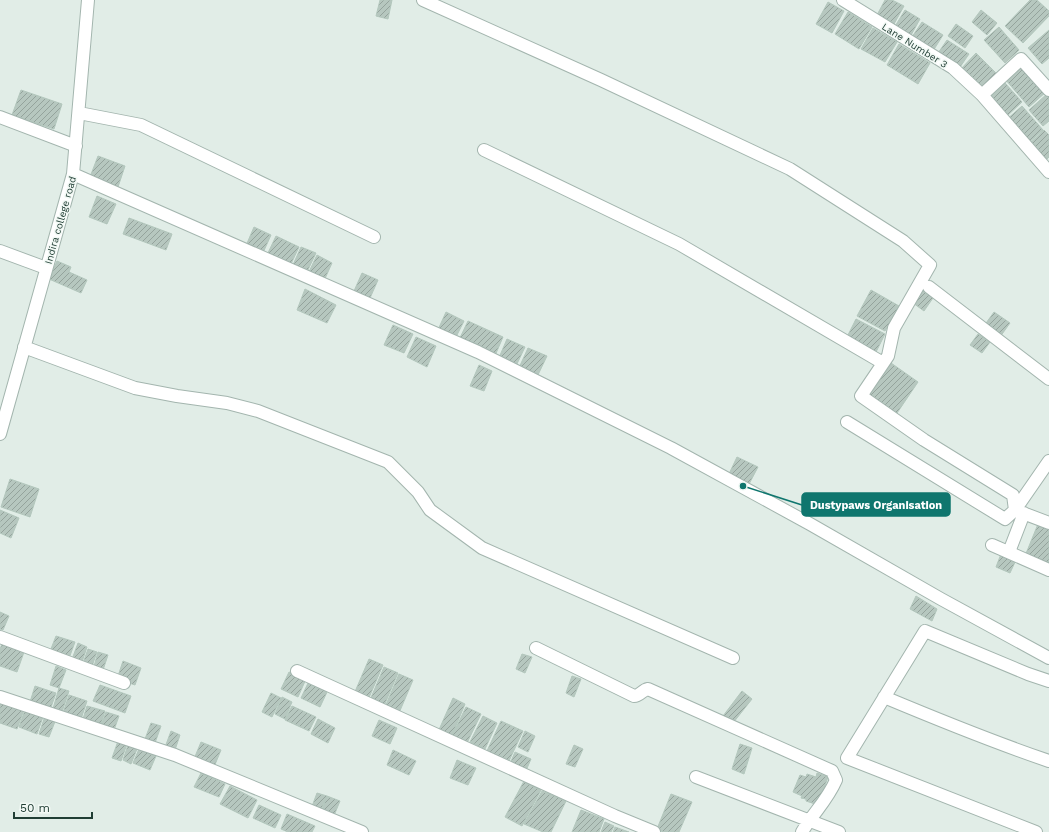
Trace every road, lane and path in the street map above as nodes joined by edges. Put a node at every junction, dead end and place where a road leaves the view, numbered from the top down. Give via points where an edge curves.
1 (88, 0) edge
2 (423, 0) edge
3 (843, 0) edge
4 (1049, 90) edge
5 (982, 96) junction
6 (79, 113) junction
7 (0, 117) edge
8 (76, 146) junction
9 (484, 150) dead end
10 (1049, 172) edge
11 (73, 174) junction
12 (374, 237) dead end
13 (0, 251) edge
14 (46, 268) junction
15 (929, 287) dead end
16 (24, 347) junction
17 (883, 363) junction
18 (1049, 379) edge
19 (847, 422) dead end
20 (0, 434) edge
21 (1049, 461) edge
22 (1019, 512) junction
23 (1049, 523) edge
24 (992, 545) dead end
25 (1009, 552) junction
26 (1049, 570) edge
27 (0, 638) edge
28 (536, 648) dead end
29 (733, 658) dead end
30 (1049, 658) edge
31 (297, 670) dead end
32 (1049, 681) edge
33 (124, 684) dead end
34 (0, 697) edge
35 (884, 697) junction
36 (1049, 761) edge
37 (696, 777) dead end
38 (809, 820) junction
39 (362, 832) edge
40 (654, 832) edge
41 (802, 832) edge
42 (839, 832) edge
43 (1036, 832) edge

1 - 6 street, Indira college road
2 - 17 street via 790,169 903,241 930,265 894,328 888,356
3 - 5 street, Lane Number 3 via 953,68
4 - 5 street via 1021,59
5 - 10 street, Lane Number 3
6 - 8 street, Indira college road
6 - 12 street via 141,125
7 - 8 street
8 - 11 street, Indira college road
9 - 17 street via 679,244
11 - 14 street, Indira college road
11 - 30 street via 478,352 672,448
13 - 14 street
14 - 16 street, Indira college road
15 - 18 street
16 - 20 street, Indira college road
16 - 29 street via 135,388 227,403 258,411 388,462 418,492 430,510 482,548
17 - 22 street via 861,396 924,440 1013,495
19 - 22 street via 1005,519
21 - 22 street
22 - 23 street
22 - 25 street
24 - 25 street
25 - 26 street
27 - 33 street
28 - 38 street via 634,696 648,689 832,771 836,780 833,787
31 - 40 street
32 - 35 street via 925,631
34 - 39 street via 175,756
35 - 36 street via 957,728
35 - 43 street via 847,758
37 - 38 street
38 - 41 street
38 - 42 street

